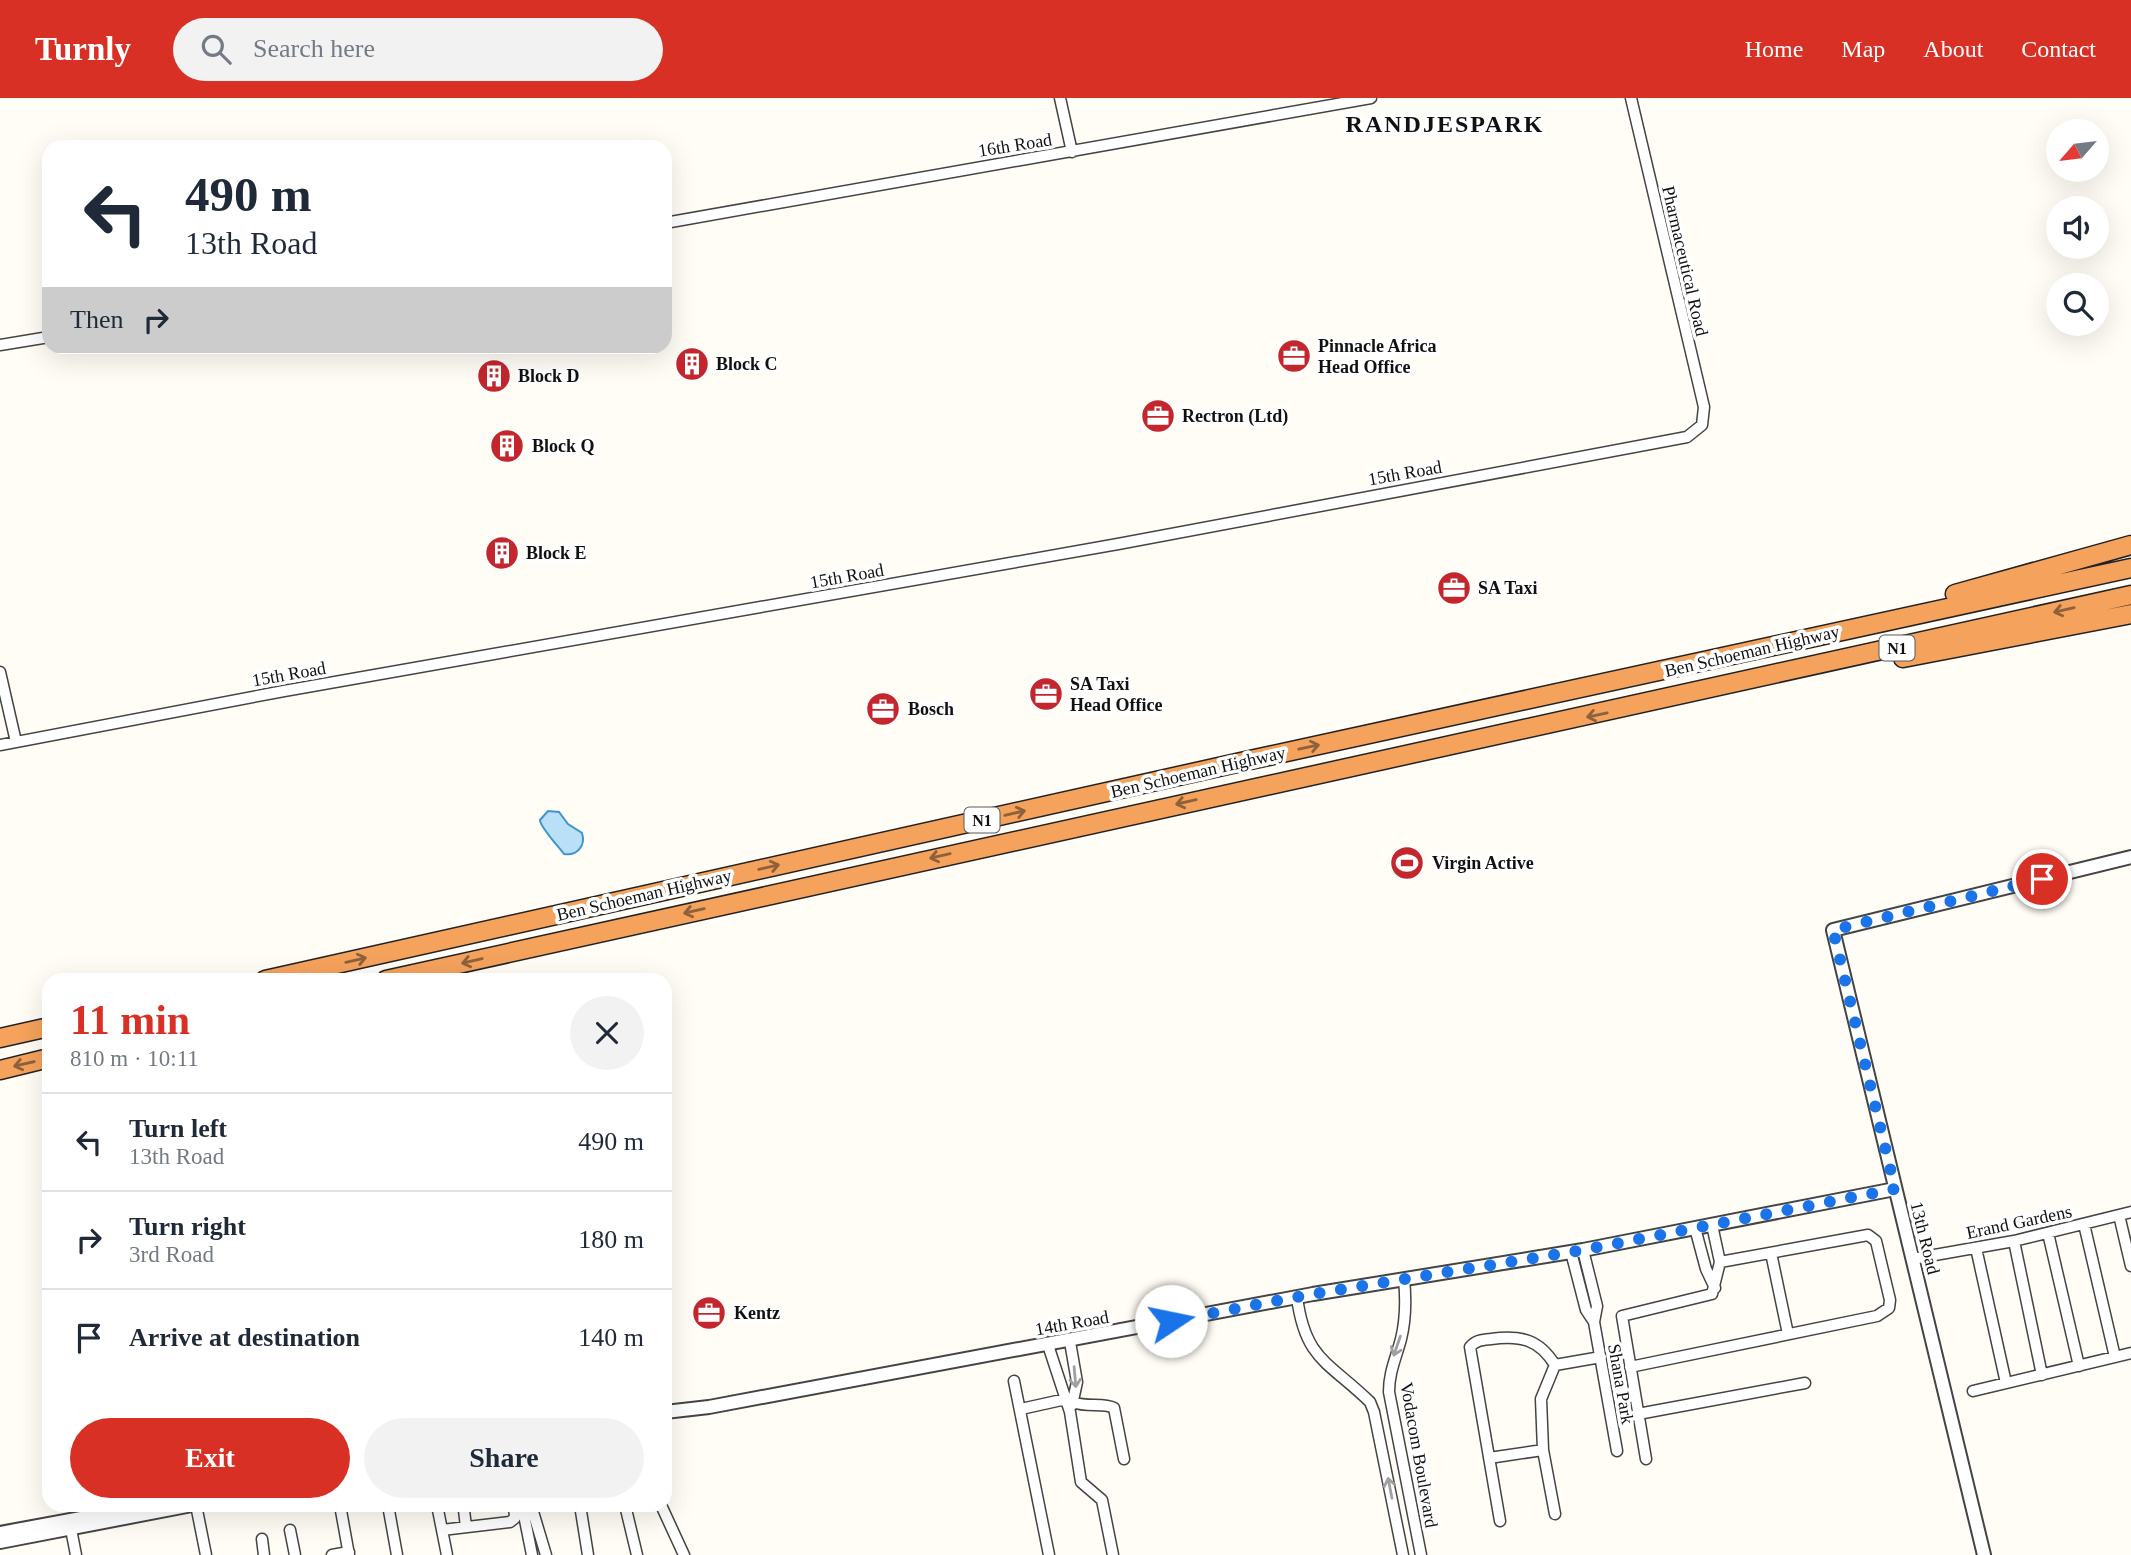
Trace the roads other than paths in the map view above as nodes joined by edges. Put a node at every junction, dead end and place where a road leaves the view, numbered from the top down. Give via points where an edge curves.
1 (1060, 98) edge
2 (1371, 98) edge
3 (1631, 98) edge
4 (1072, 152) junction
5 (672, 222) edge
6 (42, 338) edge
7 (0, 345) edge
8 (1698, 430) joint
9 (2131, 545) edge
10 (2131, 568) edge
11 (2131, 595) edge
12 (2131, 614) edge
13 (1791, 641) junction
14 (0, 672) edge
15 (1663, 700) junction
16 (16, 742) junction
17 (0, 745) edge
18 (2131, 857) edge
19 (297, 973) edge
20 (417, 973) edge
21 (42, 1029) edge
22 (0, 1038) edge
23 (42, 1060) edge
24 (0, 1070) edge
25 (1895, 1189) junction
26 (2131, 1212) edge
27 (2119, 1215) junction
28 (2084, 1224) junction
29 (1712, 1226) junction
30 (1695, 1228) junction
31 (2048, 1233) junction
32 (2014, 1241) junction
33 (1976, 1248) junction
34 (1577, 1251) junction
35 (1771, 1254) junction
36 (1912, 1259) junction
37 (1720, 1262) junction
38 (2131, 1266) edge
39 (1404, 1279) junction
40 (1715, 1288) junction
41 (1297, 1297) junction
42 (1787, 1335) junction
43 (1070, 1342) junction
44 (1048, 1345) junction
45 (2131, 1353) edge
46 (1601, 1357) junction
47 (2115, 1357) junction
48 (1556, 1366) junction
49 (2078, 1366) junction
50 (1630, 1367) junction
51 (2042, 1375) junction
52 (1014, 1381) dead end
53 (1805, 1383) dead end
54 (2006, 1383) junction
55 (1973, 1391) dead end
56 (1069, 1404) junction
57 (1021, 1409) junction
58 (687, 1411) junction
59 (672, 1412) edge
60 (1638, 1414) junction
61 (672, 1416) edge
62 (1543, 1450) junction
63 (1617, 1451) dead end
64 (1489, 1458) junction
65 (1124, 1459) dead end
66 (1646, 1459) dead end
67 (123, 1512) edge
68 (151, 1512) edge
69 (196, 1512) edge
70 (341, 1512) edge
71 (389, 1512) edge
72 (438, 1512) edge
73 (464, 1512) edge
74 (515, 1512) edge
75 (522, 1512) edge
76 (533, 1512) edge
77 (581, 1512) edge
78 (627, 1512) edge
79 (664, 1512) edge
80 (1555, 1514) dead end
81 (1500, 1521) dead end
82 (70, 1525) junction
83 (466, 1527) junction
84 (290, 1530) dead end
85 (442, 1530) junction
86 (0, 1533) edge
87 (542, 1537) junction
88 (262, 1539) dead end
89 (524, 1540) junction
90 (0, 1542) edge
91 (349, 1554) edge
92 (76, 1555) edge
93 (206, 1555) edge
94 (264, 1555) edge
95 (295, 1555) edge
96 (332, 1555) edge
97 (397, 1555) edge
98 (447, 1555) edge
99 (532, 1555) edge
100 (546, 1555) edge
101 (587, 1555) edge
102 (637, 1555) edge
103 (684, 1555) edge
104 (1049, 1555) edge
105 (1113, 1555) edge
106 (1403, 1555) edge
107 (1421, 1555) edge
108 (1984, 1555) edge

1 - 4 street
2 - 4 street, 16th Road
3 - 8 street, Pharmaceutical Road via 1704,407
4 - 5 street, 16th Road
6 - 7 street
8 - 16 street, 15th Road via 1678,440
9 - 13 highway via 2013,580 1846,619
10 - 13 highway, Ben Schoeman Highway / N1
11 -> 15 highway, Ben Schoeman Highway / N1
12 - 15 highway via 1726,698
19 -> 13 highway, Ben Schoeman Highway / N1
14 - 16 street
15 -> 20 highway, Ben Schoeman Highway / N1
16 - 17 street, 15th Road
18 - 25 street, 13th Road via 1833,930
21 - 22 highway
23 -> 24 highway
25 - 29 street, 14th Road
25 - 36 street, 13th Road
26 - 27 street, Erand Gardens
27 - 28 street, Erand Gardens
27 - 38 street
28 - 31 street, Erand Gardens
28 - 47 street
29 - 30 street, 14th Road
29 - 37 street
30 - 34 street, 14th Road
30 - 40 street
31 - 32 street, Erand Gardens
31 - 49 street
32 - 33 street, Erand Gardens
32 - 51 street
33 - 36 street, Erand Gardens
33 - 54 street
34 - 39 street, 14th Road
34 - 46 street, Shana Park via 1586,1310 1594,1322
35 - 37 street
35 - 42 street
35 - 42 street via 1868,1236 1876,1241 1890,1300 1889,1308 1877,1316
36 - 108 street, 13th Road
37 - 40 street
39 - 41 street, 14th Road
39 -> 107 street, Vodacom Boulevard via 1406,1308 1390,1372 1390,1392
40 - 50 street via 1709,1296 1622,1316
41 - 43 street, 14th Road
106 -> 41 street, Vodacom Boulevard via 1370,1402 1314,1353 1302,1328
42 - 50 street
43 - 44 street, 14th Road
43 -> 56 street via 1077,1382
44 - 56 street
44 - 58 street, 14th Road
45 - 47 street
46 - 48 street
46 - 63 street, Shana Park
47 - 49 street
48 - 62 street via 1541,1399
48 - 64 street via 1534,1343 1516,1336 1472,1344 1469,1355
49 - 51 street
50 - 60 street
51 - 54 street
52 - 57 street
53 - 60 street
54 - 55 street
56 - 57 street
56 - 65 street via 1114,1408
56 - 105 street via 1081,1482 1102,1500
57 - 104 street
58 - 59 street, 14th Road
58 - 61 street, 14th Road
60 - 66 street
62 - 64 street
62 - 80 street
64 - 81 street
67 - 82 street
68 - 82 street
69 - 93 street
70 - 91 street
71 - 97 street
72 - 85 street
73 - 83 street
74 - 83 street via 510,1522
75 - 89 street
76 - 87 street
77 - 101 street
78 - 102 street
79 - 103 street
82 - 86 street
82 - 90 street
82 - 92 street
83 - 85 street
84 - 95 street
85 - 98 street
87 - 89 street
87 - 100 street
88 - 94 street
89 - 99 street
91 - 96 street

